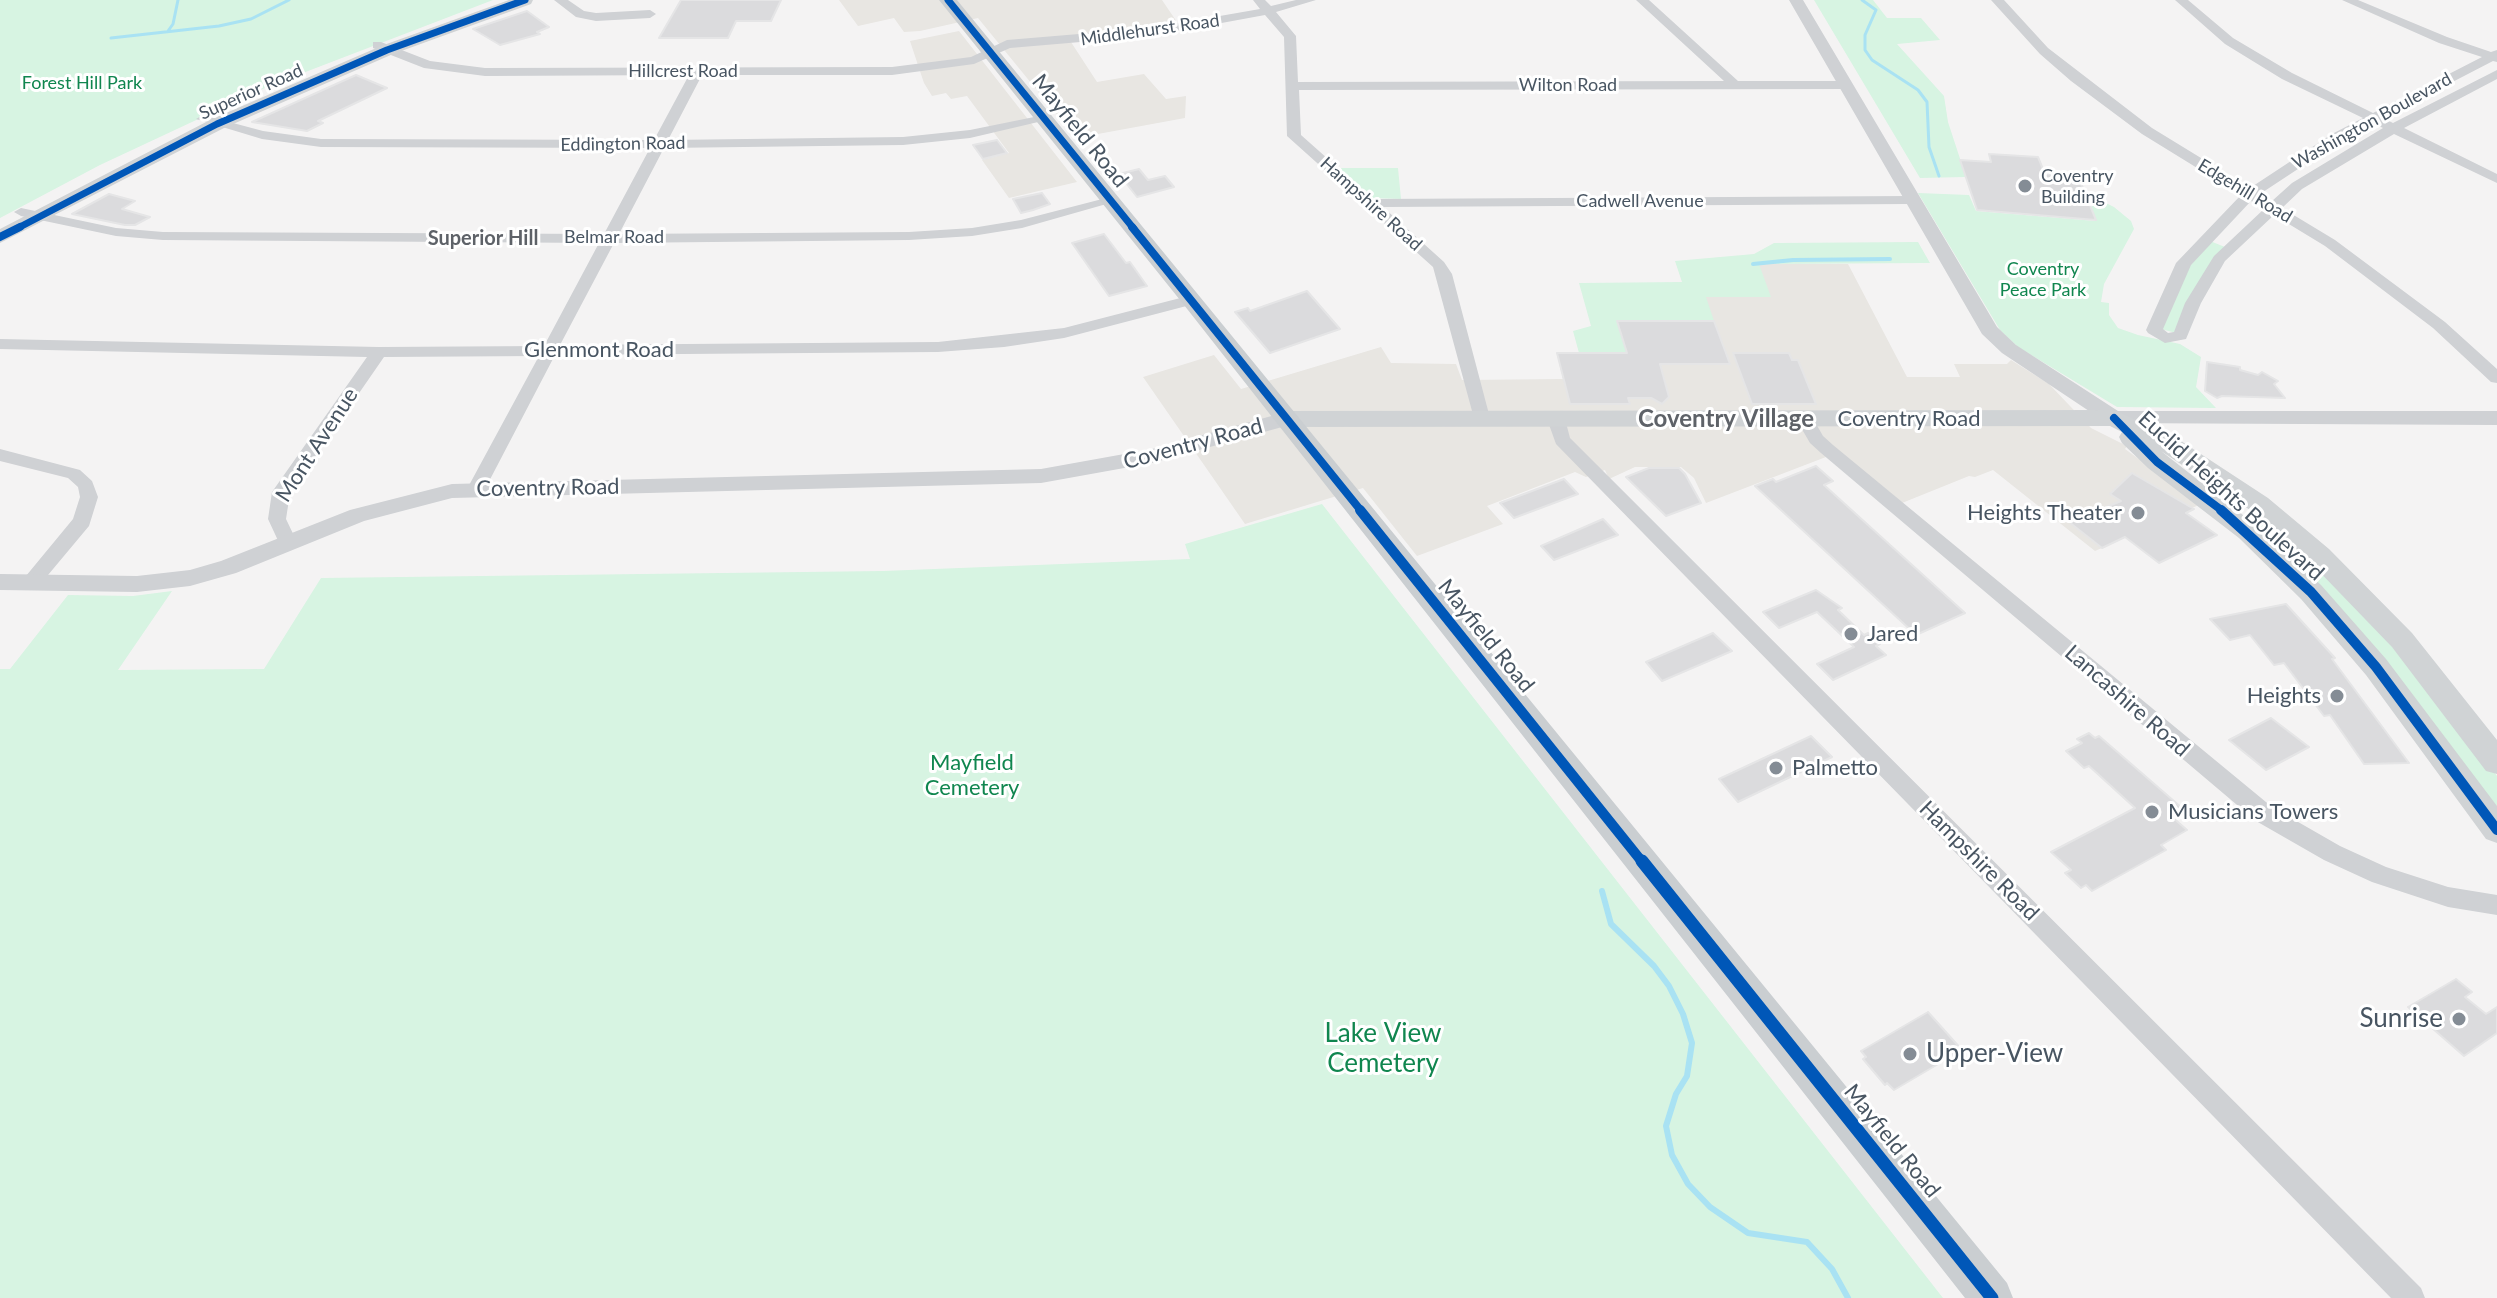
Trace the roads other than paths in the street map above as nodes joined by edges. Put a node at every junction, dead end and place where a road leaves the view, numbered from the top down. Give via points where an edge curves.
1 (503, 0) edge
2 (525, 0) edge
3 (560, 0) edge
4 (948, 0) edge
5 (1310, 0) edge
6 (1642, 0) edge
7 (1796, 0) edge
8 (1997, 0) edge
9 (2181, 0) edge
10 (2348, 0) edge
11 (1262, 5) edge
12 (650, 14) dead end
13 (382, 48) junction
14 (991, 54) junction
15 (2496, 56) edge
16 (698, 70) junction
17 (2497, 74) edge
18 (1733, 83) junction
19 (1844, 85) junction
20 (1293, 86) junction
21 (2371, 118) junction
22 (1044, 119) junction
23 (210, 122) junction
24 (2393, 128) junction
25 (658, 144) junction
26 (2497, 179) edge
27 (2251, 193) junction
28 (1911, 200) junction
29 (1110, 201) junction
30 (1368, 203) junction
31 (2273, 206) junction
32 (29, 214) junction
33 (0, 224) edge
34 (0, 237) edge
35 (609, 237) junction
36 (1192, 300) junction
37 (0, 344) edge
38 (548, 350) junction
39 (379, 352) junction
40 (2497, 378) edge
41 (1481, 418) junction
42 (2114, 418) junction
43 (2497, 418) edge
44 (1286, 419) junction
45 (1556, 419) junction
46 (1805, 419) junction
47 (0, 455) edge
48 (476, 489) junction
49 (288, 542) junction
50 (0, 582) edge
51 (31, 582) junction
52 (2497, 762) edge
53 (2497, 830) edge
54 (2497, 905) edge
55 (1992, 1298) edge
56 (2411, 1298) edge

1 - 13 main road, Superior Road
2 - 13 main road, Superior Road
3 - 12 street via 580,14 596,17
4 - 14 main road, Mayfield Road
5 - 11 street, Middlehurst Road
6 - 18 street
7 - 19 street, Euclid Heights Boulevard
8 - 27 street, Edgehill Road via 2076,78 2158,138
9 - 21 street via 2256,58
10 - 15 street
11 - 14 street, Middlehurst Road via 1128,36 1007,44
11 - 20 street, Hampshire Road via 1290,36
13 - 16 street, Hillcrest Road via 428,65 466,71
13 - 23 main road, Superior Road
14 - 16 street, Hillcrest Road via 907,70
14 - 22 main road, Mayfield Road
15 - 21 street, Washington Boulevard
16 - 25 street
17 - 24 street, Washington Boulevard
18 - 19 street, Wilton Road
18 - 20 street, Wilton Road
19 - 28 street, Euclid Heights Boulevard
20 - 30 street, Hampshire Road via 1294,136
21 - 24 street
21 - 27 street, Washington Boulevard
22 - 25 street, Eddington Road via 903,141
22 - 29 main road, Mayfield Road
23 - 25 street, Eddington Road via 262,135 348,145
23 - 32 main road, Superior Road
24 - 26 street
24 - 31 street, Washington Boulevard via 2327,166
25 - 35 street
27 - 31 street, Edgehill Road
27 - 31 street, Washington Boulevard via 2184,263 2154,326 2159,336 2180,336 2207,274
28 - 30 street, Cadwell Avenue
28 - 42 street, Euclid Heights Boulevard via 1993,335
29 - 35 street, Belmar Road via 1022,224 941,235
29 - 36 main road, Mayfield Road
30 - 41 street, Hampshire Road via 1444,274
31 - 40 street, Edgehill Road via 2393,288
32 - 33 main road, Superior Road
32 - 34 main road, Superior Road
32 - 35 street, Belmar Road via 163,236
35 - 38 street
36 - 38 street, Glenmont Road via 1064,333 1004,342
36 - 44 main road, Mayfield Road
37 - 39 street, Glenmont Road
38 - 39 street, Glenmont Road
38 - 48 street
39 - 49 street, Mont Avenue via 281,492 277,519
41 - 44 main road, Coventry Road
41 - 45 main road, Coventry Road
42 - 43 street, Coventry Road
42 - 46 main road, Coventry Road
42 - 52 main road, Euclid Heights Boulevard via 2206,467 2299,537 2393,630
42 - 53 main road, Euclid Heights Boulevard via 2157,462 2228,515 2311,592 2384,677
44 - 48 street, Coventry Road via 1152,456 1041,476
44 - 55 main road, Mayfield Road
45 - 46 main road, Coventry Road
45 - 56 street, Hampshire Road via 1562,440
46 - 54 street, Lancashire Road via 1827,449 2246,802 2354,865 2425,891
47 - 51 street via 74,474 86,485 89,497 82,521
48 - 49 street, Coventry Road via 390,505
49 - 51 street, Coventry Road via 228,567 166,581
50 - 51 street, Coventry Road

